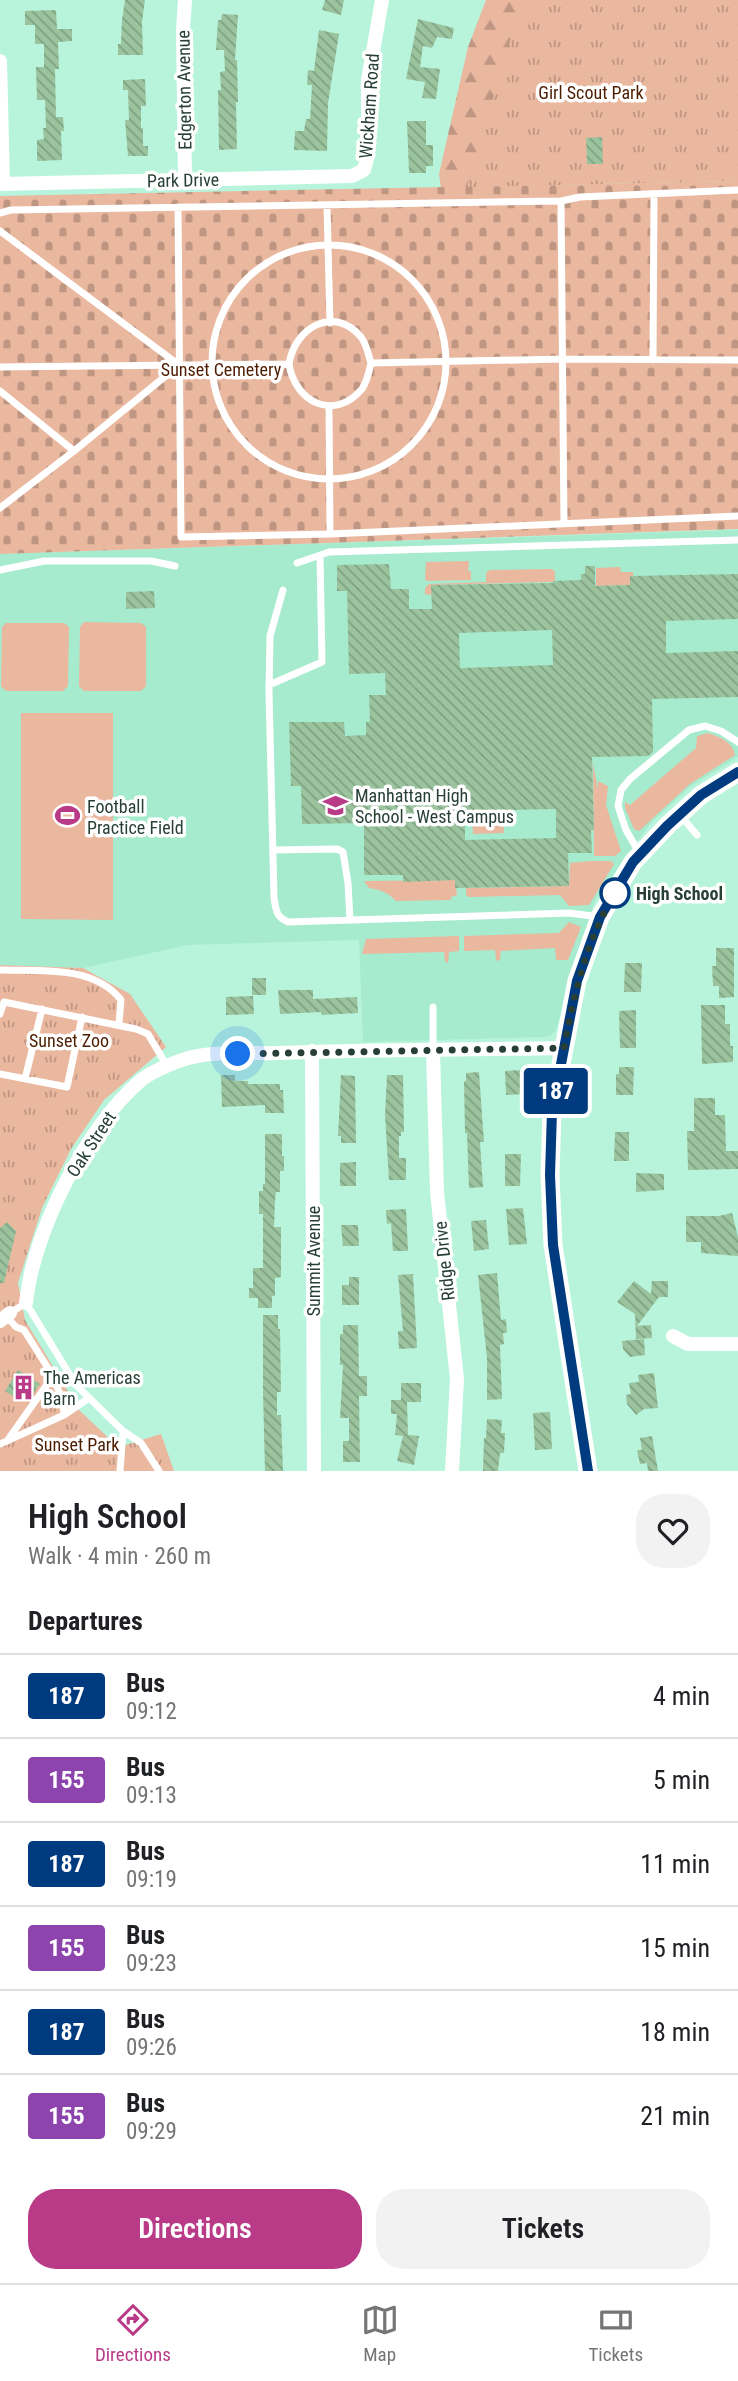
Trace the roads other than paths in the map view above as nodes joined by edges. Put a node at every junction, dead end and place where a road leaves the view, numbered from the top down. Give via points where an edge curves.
1 (185, 0) edge
2 (382, 0) edge
3 (0, 61) edge
4 (364, 170) joint
5 (185, 180) junction
6 (2, 184) edge
7 (738, 190) edge
8 (654, 194) junction
9 (561, 201) junction
10 (327, 205) junction
11 (178, 207) junction
12 (0, 214) edge
13 (0, 230) edge
14 (328, 244) junction
15 (330, 323) junction
16 (562, 359) junction
17 (738, 359) edge
18 (447, 360) junction
19 (653, 360) junction
20 (371, 363) junction
21 (289, 364) junction
22 (179, 365) junction
23 (211, 365) junction
24 (0, 367) edge
25 (0, 391) edge
26 (329, 406) junction
27 (74, 451) junction
28 (330, 479) junction
29 (0, 508) edge
30 (738, 516) edge
31 (564, 523) junction
32 (330, 534) junction
33 (738, 540) edge
34 (318, 556) junction
35 (297, 563) dead end
36 (176, 566) dead end
37 (0, 570) edge
38 (283, 590) dead end
39 (269, 685) junction
40 (738, 742) edge
41 (738, 772) edge
42 (680, 815) junction
43 (697, 835) dead end
44 (273, 849) junction
45 (640, 854) junction
46 (600, 917) junction
47 (350, 920) junction
48 (0, 970) edge
49 (433, 1007) dead end
50 (42, 1009) junction
51 (0, 1014) edge
52 (82, 1017) junction
53 (119, 1023) junction
54 (564, 1048) junction
55 (312, 1051) junction
56 (433, 1051) junction
57 (167, 1066) junction
58 (0, 1074) edge
59 (25, 1079) junction
60 (26, 1303) junction
61 (5, 1317) edge
62 (673, 1336) dead end
63 (738, 1344) edge
64 (53, 1376) junction
65 (89, 1398) junction
66 (64, 1415) junction
67 (123, 1431) junction
68 (3, 1442) edge
69 (120, 1471) edge
70 (159, 1471) edge
71 (314, 1471) edge
72 (452, 1471) edge
73 (588, 1471) edge

1 - 5 street, Edgerton Avenue
2 - 4 street, Wickham Road via 368,80
3 - 6 street
4 - 5 street, Park Drive via 352,176
5 - 6 street, Park Drive
7 - 8 lane
8 - 9 lane
8 - 19 lane
9 - 10 lane
9 - 16 lane
10 - 11 lane
10 - 14 lane
11 - 12 lane via 11,210
11 - 22 lane
13 - 22 lane
14 - 15 lane
14 - 18 lane via 373,253 412,278 438,316
14 - 23 lane via 283,254 245,279 220,318
15 - 20 lane via 356,333 366,345
15 - 21 lane via 318,324 300,335
16 - 18 lane
16 - 19 lane
16 - 31 lane
17 - 19 lane
18 - 20 lane
18 - 28 lane via 438,406 413,444 375,470
20 - 26 lane via 361,390 348,401
21 - 23 lane
21 - 26 lane via 301,395
22 - 23 lane
22 - 24 lane
22 - 27 lane
22 - 32 lane via 181,537
23 - 28 lane via 220,408 246,445 285,471
25 - 27 lane
26 - 28 lane
27 - 29 lane
28 - 32 lane
30 - 31 lane
31 - 32 lane
33 - 34 lane
34 - 35 lane
34 - 39 lane via 321,662
36 - 37 lane via 151,561 58,561
38 - 39 lane via 270,636
39 - 44 lane
40 - 45 lane via 705,726 689,730 630,779 621,790 618,806
41 - 42 street via 701,795
42 - 43 lane
42 - 45 street
44 - 47 lane via 342,852
44 - 47 lane via 274,898 280,919
45 - 46 street
46 - 47 lane via 569,913
46 - 54 street via 577,981
48 - 53 lane via 50,971 99,981 121,1000
49 - 56 lane
50 - 51 lane via 4,1002
50 - 52 lane
50 - 59 lane
52 - 53 lane
52 - 59 lane via 67,1087
53 - 57 lane via 148,1034
54 - 56 street, Oak Street
54 - 73 street via 552,1111 553,1245
55 - 56 street, Oak Street
55 - 57 street, Oak Street via 199,1056
55 - 71 street, Summit Avenue
56 - 72 street, Ridge Drive via 437,1192 457,1379
57 - 60 street, Oak Street via 137,1084 88,1141 47,1226
58 - 59 lane
60 - 61 lane
60 - 65 lane via 76,1385
61 - 64 lane via 24,1330
62 - 63 street via 688,1344
64 - 66 lane
64 - 68 lane
65 - 66 lane
65 - 67 lane
66 - 68 lane
67 - 69 lane
67 - 70 lane via 141,1443

